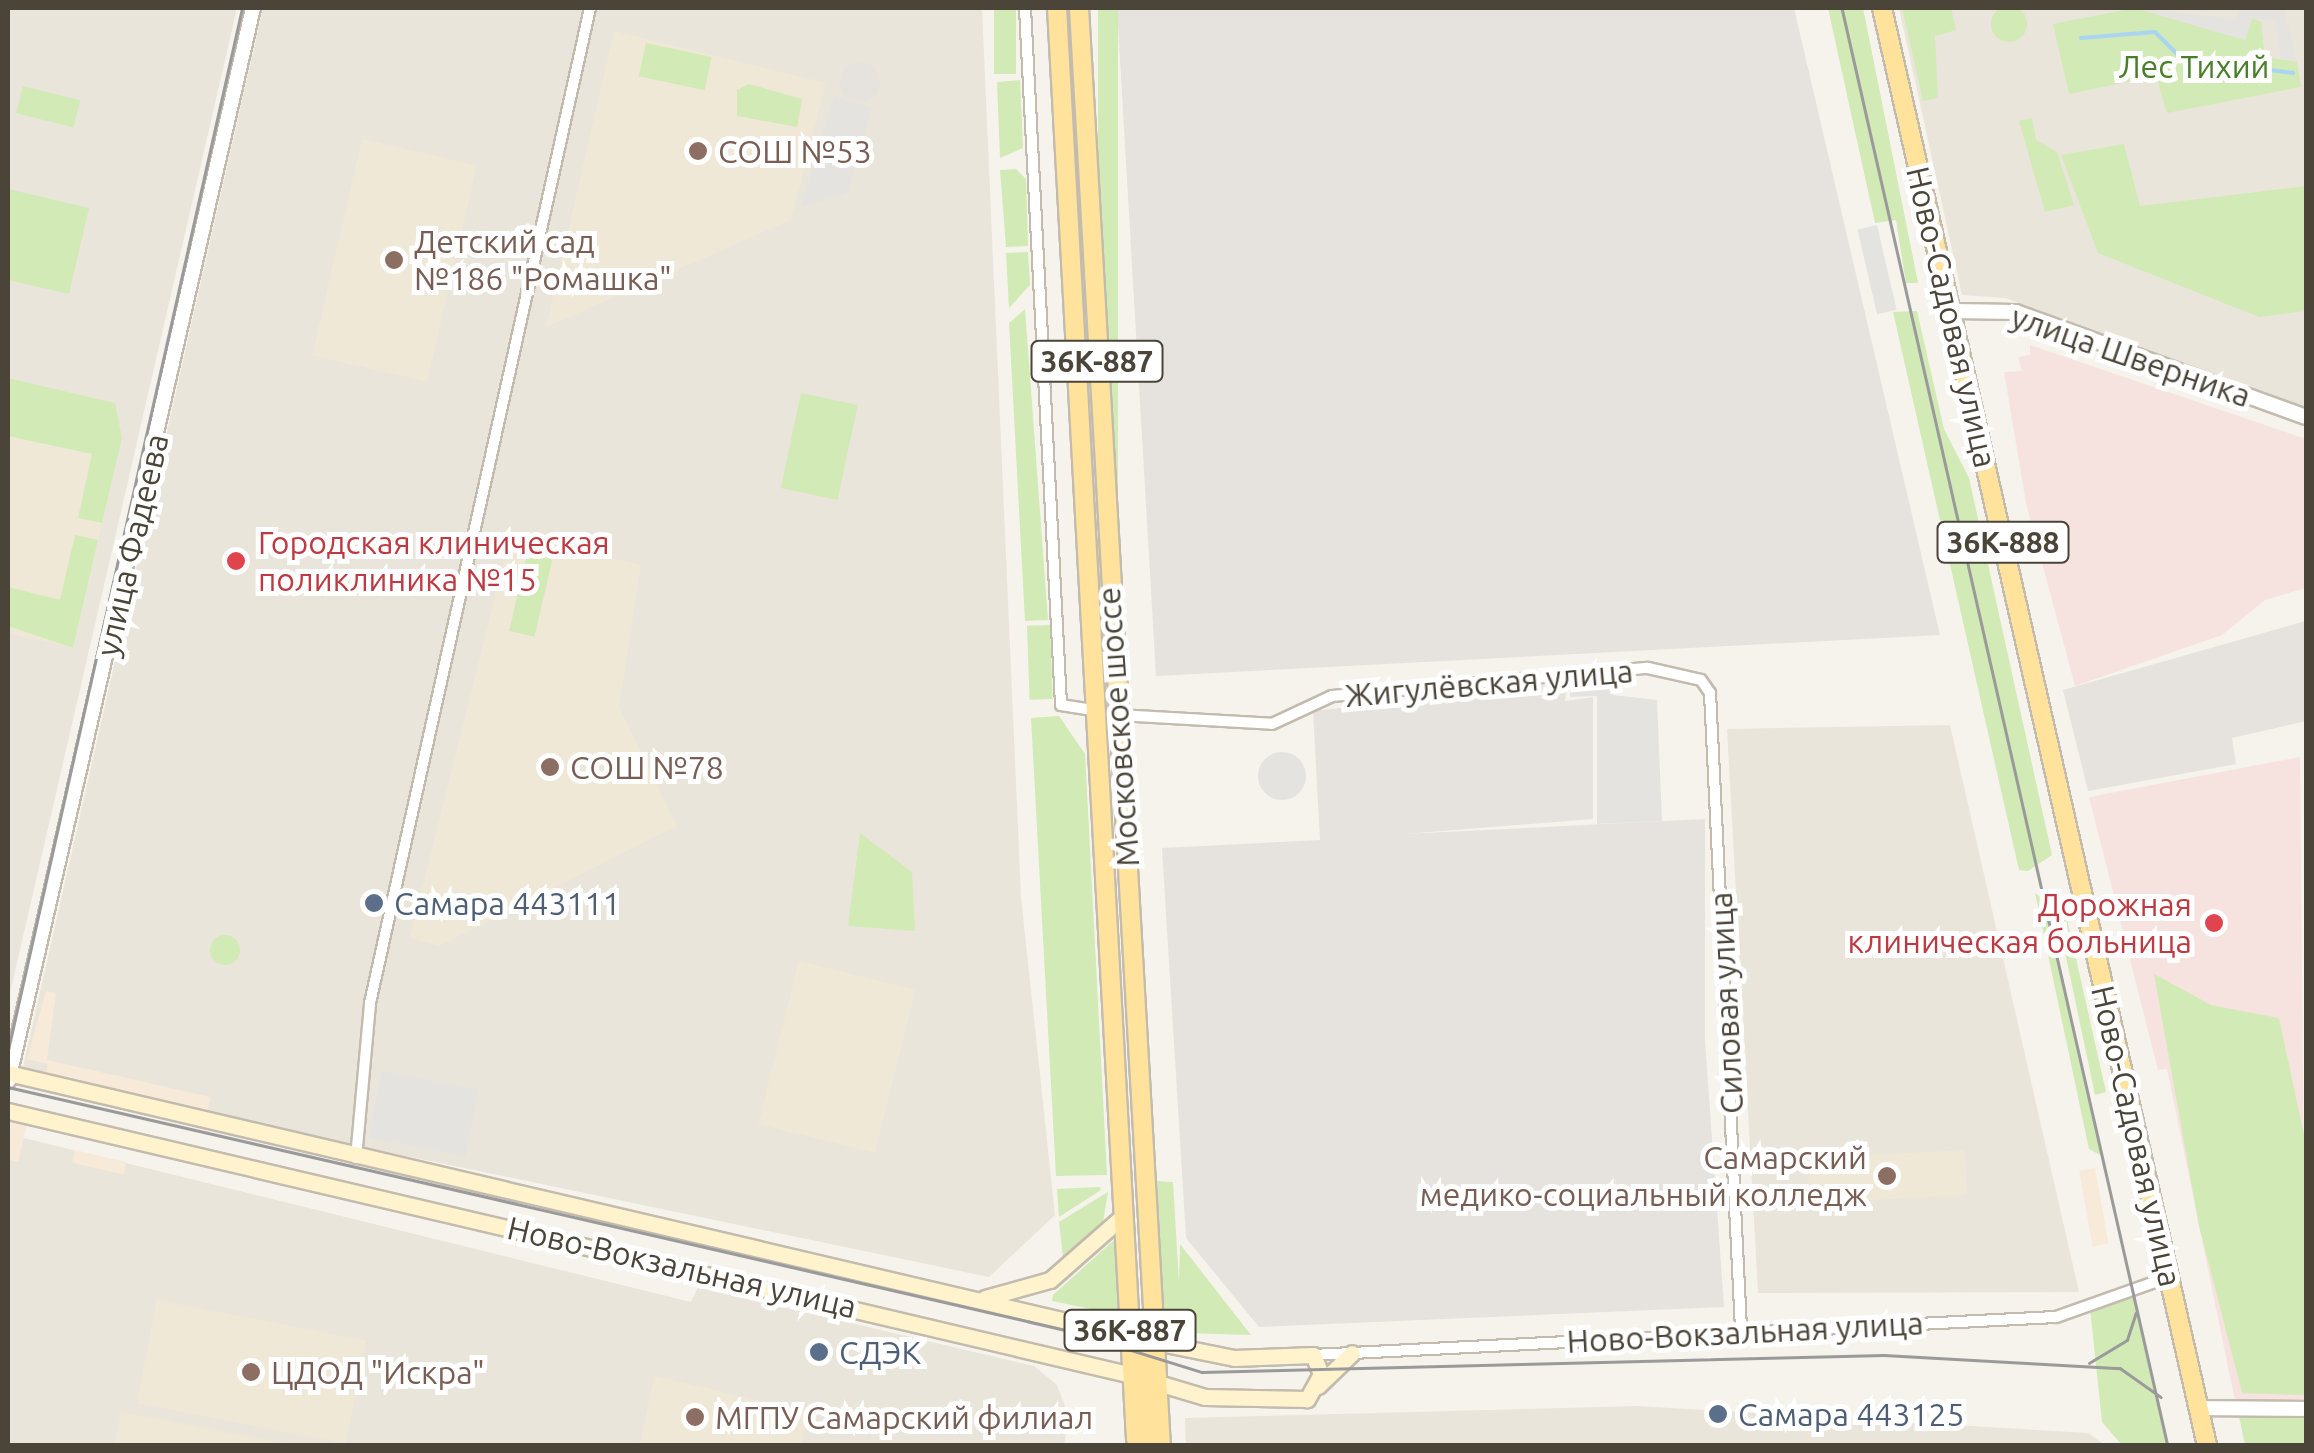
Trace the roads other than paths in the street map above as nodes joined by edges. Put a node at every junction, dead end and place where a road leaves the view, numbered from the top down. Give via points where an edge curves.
1 (253, 8) edge
2 (590, 8) edge
3 (1024, 8) edge
4 (1057, 8) edge
5 (1067, 8) edge
6 (1079, 8) edge
7 (1882, 8) edge
8 (1954, 311) junction
9 (2306, 417) edge
10 (1701, 680) joint
11 (1105, 712) junction
12 (8, 1076) edge
13 (8, 1111) edge
14 (356, 1158) junction
15 (1129, 1210) junction
16 (2170, 1278) junction
17 (975, 1300) junction
18 (1741, 1330) junction
19 (1143, 1339) junction
20 (1351, 1354) junction
21 (1313, 1356) junction
22 (1145, 1379) junction
23 (1318, 1386) junction
24 (2199, 1408) junction
25 (2306, 1409) edge
26 (1136, 1446) edge
27 (1148, 1446) edge
28 (1161, 1446) edge
29 (2208, 1446) edge

1 - 12 street, улица Фадеева
2 - 14 street via 370,1003
3 - 11 street via 1061,704
4 - 11 main road, Московское шоссе / 36К-887
5 - 11 main road, Московское шоссе / 36К-887
6 - 11 main road, Московское шоссе / 36К-887
7 - 8 main road, Ново-Садовая улица / 36К-888
8 - 9 street, улица Шверника via 2016,312
8 - 16 main road, Ново-Садовая улица / 36К-888
10 - 11 street, Жигулёвская улица via 1648,668 1332,696 1272,724
10 - 18 street, Силовая улица via 1710,694
11 - 15 main road, Московское шоссе / 36К-887
11 - 19 main road, Московское шоссе / 36К-887
12 - 14 main road, Ново-Вокзальная улица
13 - 22 main road, Ново-Вокзальная улица
14 - 17 main road, Ново-Вокзальная улица
15 - 17 main road, 36К-887 via 1050,1280
15 - 19 main road, Московское шоссе / 36К-887
16 - 18 street, Ново-Вокзальная улица via 2056,1317
16 - 24 main road, Ново-Садовая улица / 36К-888
17 - 19 main road, Ново-Вокзальная улица
18 - 20 street, Ново-Вокзальная улица
19 - 21 main road, Ново-Вокзальная улица via 1234,1358
19 - 22 main road, Московское шоссе / 36К-887
20 - 21 street, Ново-Вокзальная улица
20 - 23 main road
21 - 23 main road
22 - 23 main road, Ново-Вокзальная улица via 1256,1400 1307,1399
22 - 26 main road, Московское шоссе / 36К-887
22 - 27 main road, Московское шоссе / 36К-887
22 - 28 main road, Московское шоссе / 36К-887
24 - 25 street
24 - 29 main road, Ново-Садовая улица / 36К-888

